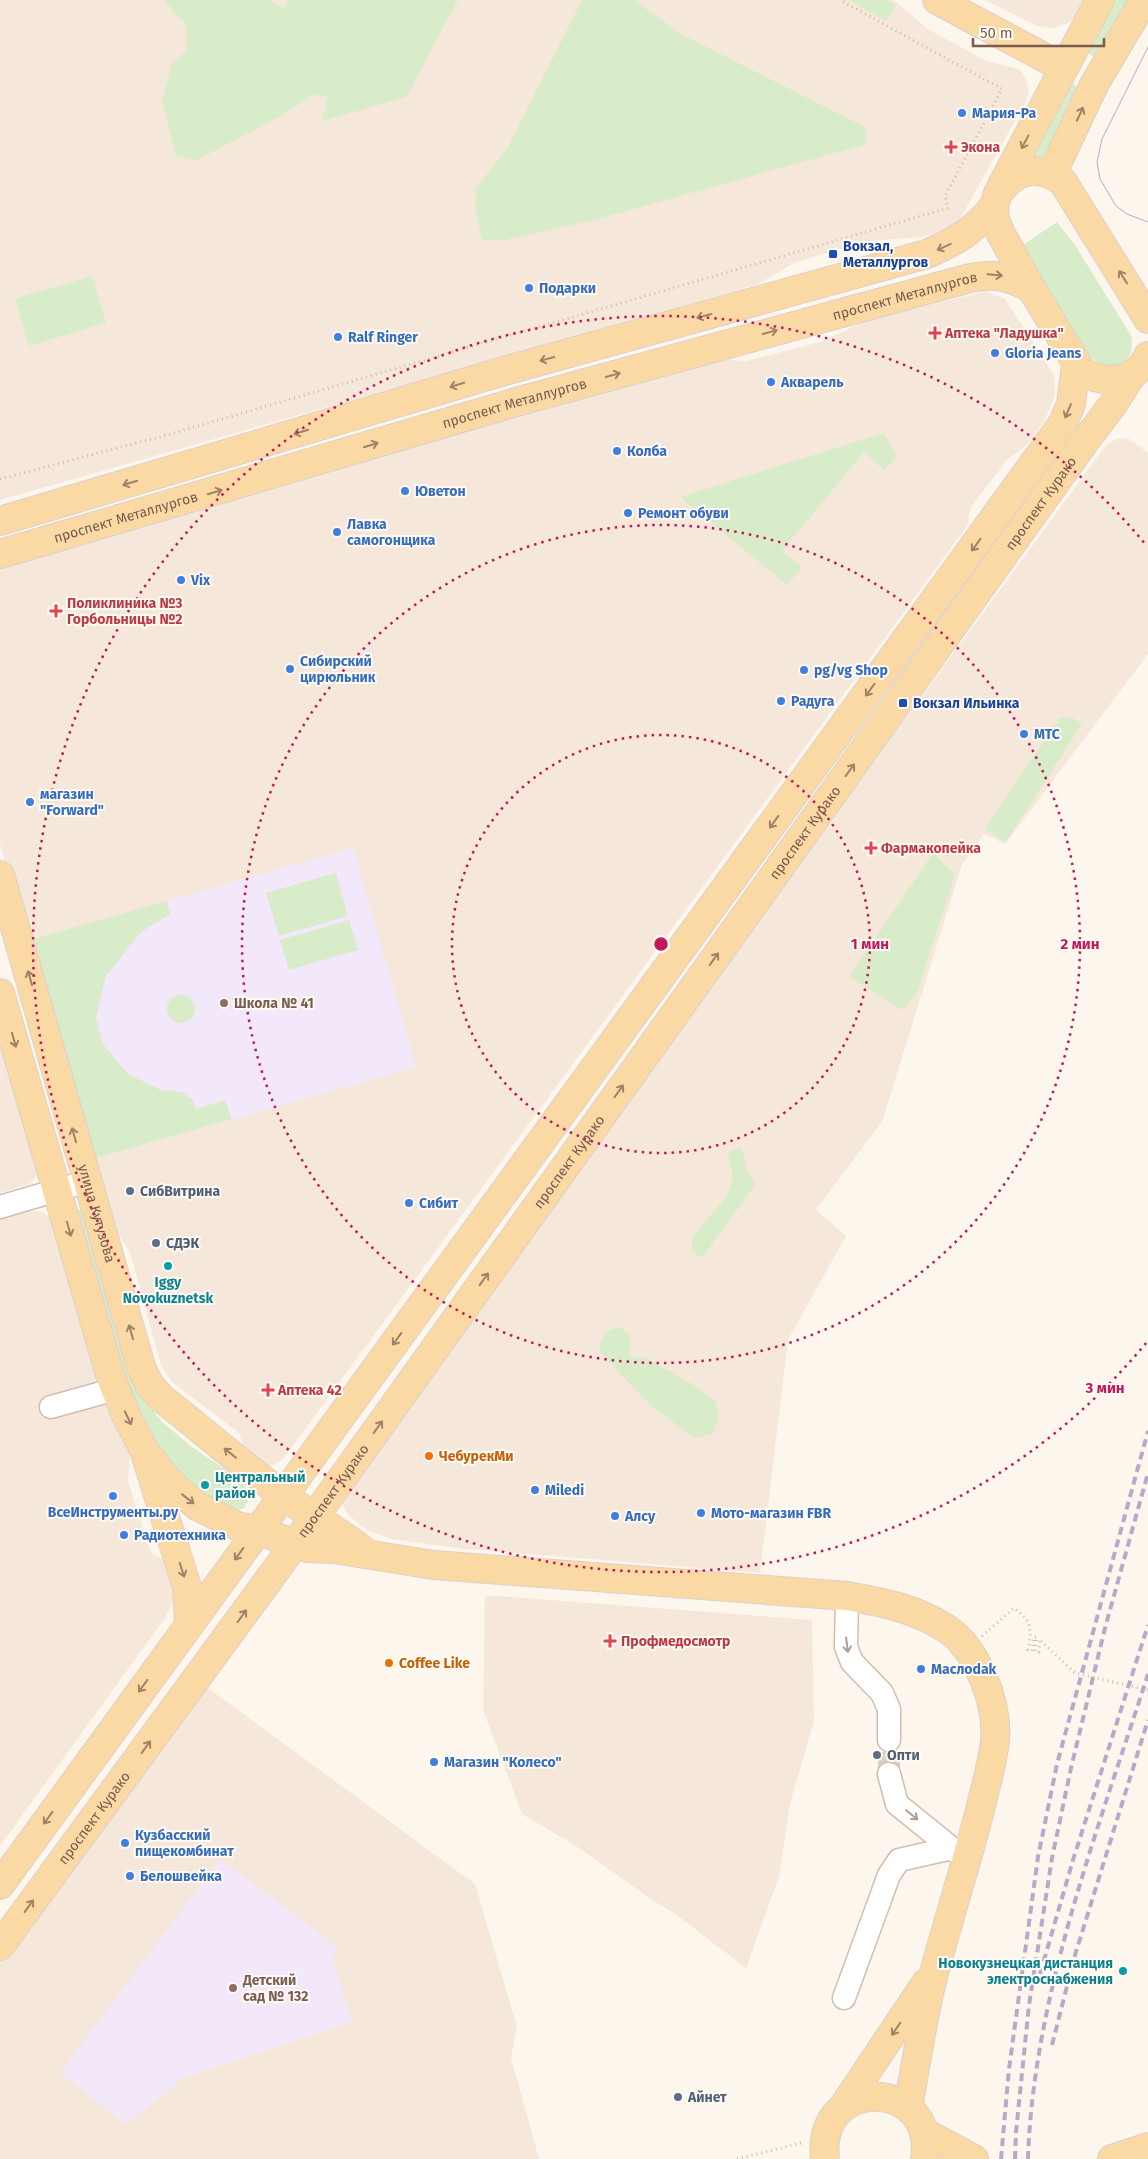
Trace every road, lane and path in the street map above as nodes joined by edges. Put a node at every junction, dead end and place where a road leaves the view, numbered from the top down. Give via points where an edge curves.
1 (840, 0) edge
2 (937, 0) edge
3 (1100, 0) edge
4 (1144, 4) edge
5 (1064, 68) junction
6 (1094, 85) junction
7 (1052, 174) junction
8 (996, 199) junction
9 (1031, 288) junction
10 (1148, 319) edge
11 (1144, 362) edge
12 (1076, 364) junction
13 (0, 479) edge
14 (0, 522) edge
15 (0, 554) edge
16 (888, 666) junction
17 (913, 684) junction
18 (0, 875) edge
19 (0, 993) edge
20 (88, 1181) junction
21 (58, 1190) junction
22 (0, 1207) edge
23 (116, 1389) junction
24 (51, 1408) dead end
25 (144, 1450) junction
26 (282, 1494) junction
27 (314, 1517) junction
28 (256, 1530) junction
29 (295, 1544) junction
30 (366, 1553) junction
31 (847, 1596) junction
32 (189, 1623) junction
33 (967, 1650) junction
34 (1148, 1690) edge
35 (889, 1740) tunnel mouth
36 (889, 1774) tunnel mouth
37 (959, 1854) junction
38 (0, 1885) edge
39 (0, 1946) edge
40 (933, 1974) junction
41 (844, 1998) dead end
42 (843, 2107) junction
43 (908, 2107) junction
44 (925, 2146) edge
45 (1148, 2148) edge
46 (744, 2157) dead end
47 (737, 2159) edge
48 (825, 2159) edge
49 (974, 2159) edge
50 (1112, 2159) edge

1 - 13 path via 1002,89 945,196 948,208 167,435
2 - 5 main road
3 - 5 main road
4 - 6 main road
5 - 6 main road via 1082,66
5 -> 8 main road
7 -> 6 main road
7 - 8 main road via 1026,171 1010,178
10 -> 7 main road via 1063,182
8 - 9 main road via 995,220
8 -> 14 main road via 985,217 958,240 926,254 504,371
9 - 12 main road
15 -> 9 main road, проспект Металлургов via 516,402 970,278 990,274 1009,277
11 - 12 main road via 1113,381 1095,379 1082,372
11 - 17 main road, проспект Курако
12 -> 16 main road, проспект Курако via 1071,404 1063,423
16 - 17 street
16 -> 26 main road, проспект Курако
27 -> 17 main road, проспект Курако
20 -> 18 main road, улица Кутузова
19 -> 21 main road
20 - 21 street
26 -> 20 main road, улица Кутузова via 160,1397 149,1384 141,1367
21 - 22 street
21 -> 23 main road
23 - 24 street
23 -> 25 main road
25 -> 28 main road via 164,1476 198,1506 237,1526
25 -> 32 main road via 187,1587
26 - 27 main road, улица Кутузова
26 - 28 main road, проспект Курако
27 - 29 main road, проспект Курако
27 - 30 main road, улица Кутузова
28 - 29 main road
28 -> 32 main road, проспект Курако
29 - 30 main road
39 -> 29 main road, проспект Курако
30 - 31 main road via 434,1565
31 - 33 main road via 884,1602 916,1613 948,1630
31 -> 35 street via 846,1647 852,1662 882,1693 889,1709
32 -> 38 main road, проспект Курако
33 - 34 path via 1014,1608 1025,1615 1029,1624 1028,1650 1032,1651 1034,1637 1037,1637 1036,1651 1039,1652 1040,1640 1075,1673
33 - 37 main road via 988,1686 995,1739
36 -> 37 street via 897,1804
37 - 40 main road
37 - 41 street via 899,1860 889,1875
40 -> 42 main road
40 - 43 main road
42 - 43 main road via 859,2099 876,2096 893,2099
42 - 48 main road via 826,2131
43 - 44 main road via 918,2119
44 - 49 main road
45 - 50 main road
46 - 47 path

